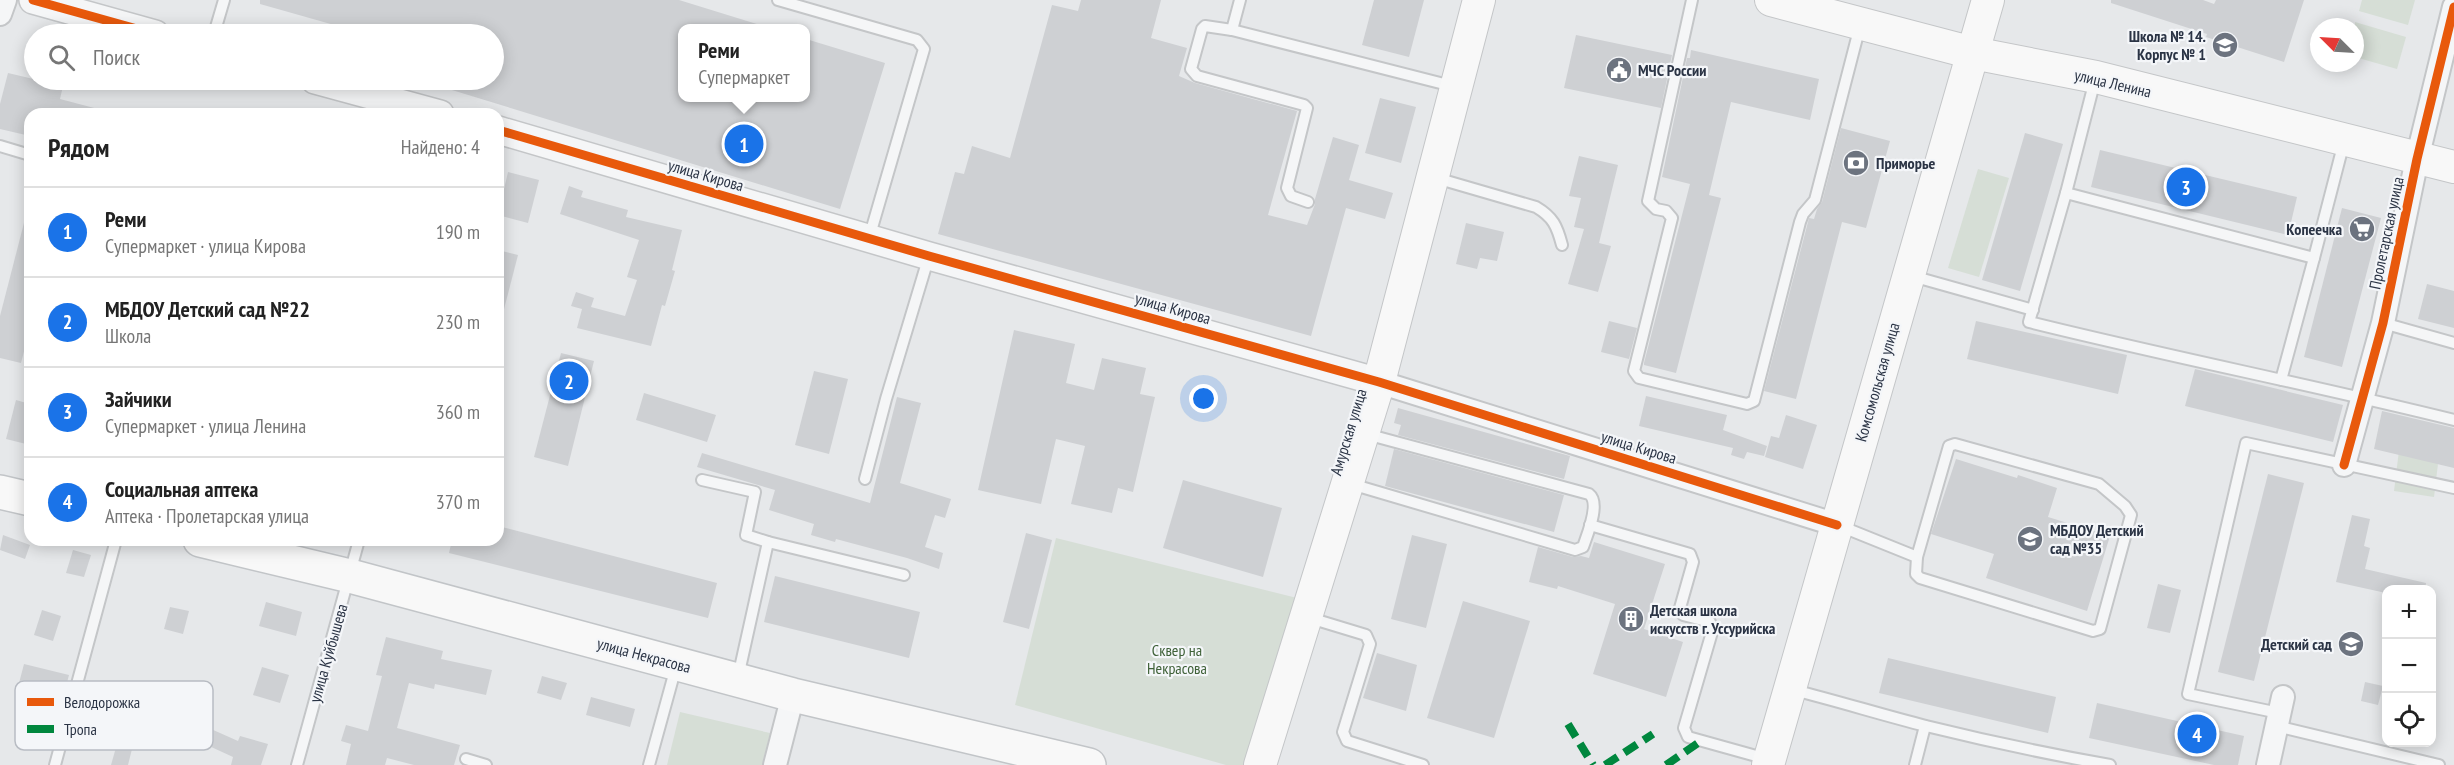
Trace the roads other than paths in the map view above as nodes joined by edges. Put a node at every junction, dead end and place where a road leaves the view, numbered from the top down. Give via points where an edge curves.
1 (5, 0) edge
2 (35, 0) edge
3 (224, 0) edge
4 (778, 0) edge
5 (1240, 0) edge
6 (1479, 0) edge
7 (1692, 0) edge
8 (1772, 0) edge
9 (1988, 0) edge
10 (2454, 7) edge
11 (0, 14) edge
12 (1861, 22) junction
13 (120, 24) edge
14 (217, 24) edge
15 (1232, 30) junction
16 (1973, 53) junction
17 (2096, 77) junction
18 (1455, 87) junction
19 (345, 90) edge
20 (398, 108) edge
21 (504, 132) edge
22 (2345, 139) junction
23 (0, 146) edge
24 (24, 153) edge
25 (2417, 159) junction
26 (2454, 167) edge
27 (1433, 177) junction
28 (2066, 193) junction
29 (1308, 201) dead end
30 (868, 238) junction
31 (1562, 245) dead end
32 (929, 255) junction
33 (2314, 258) junction
34 (1908, 274) junction
35 (2032, 310) junction
36 (2383, 323) junction
37 (2454, 343) edge
38 (2281, 380) junction
39 (1379, 382) junction
40 (2363, 397) junction
41 (2454, 420) edge
42 (1363, 433) junction
43 (2344, 465) junction
44 (865, 479) dead end
45 (702, 480) dead end
46 (1348, 483) junction
47 (2454, 488) edge
48 (0, 492) edge
49 (24, 498) edge
50 (1590, 525) junction
51 (1837, 525) junction
52 (768, 542) junction
53 (114, 546) edge
54 (225, 546) edge
55 (358, 546) edge
56 (1917, 557) junction
57 (904, 575) dead end
58 (350, 576) junction
59 (1306, 617) junction
60 (677, 663) junction
61 (738, 680) junction
62 (78, 681) edge
63 (1790, 690) junction
64 (794, 695) junction
65 (2280, 712) junction
66 (1925, 726) junction
67 (59, 750) edge
68 (466, 759) dead end
69 (1044, 760) edge
70 (2055, 760) edge
71 (1769, 762) edge
72 (55, 765) edge
73 (297, 765) edge
74 (486, 765) edge
75 (649, 765) edge
76 (775, 765) edge
77 (1089, 765) edge
78 (1260, 765) edge
79 (1423, 765) edge
80 (1915, 765) edge
81 (2110, 765) edge
82 (2268, 765) edge
83 (2439, 765) edge

1 - 11 street
2 - 13 street
3 - 14 lane
4 - 30 lane via 918,40 924,49
5 - 15 lane
6 - 18 main road, Амурская улица
7 - 12 lane via 1648,201 1672,218 1634,371 1639,378 1747,404 1754,401 1800,222 1815,200
8 - 12 main road, улица Ленина
9 - 16 main road, Комсомольская улица
10 - 25 street, Пролетарская улица
12 - 16 main road, улица Ленина
15 - 18 lane
15 - 29 lane via 1210,25 1202,29 1191,69 1197,76 1304,105 1307,113 1287,188 1292,196
16 - 17 main road, улица Ленина
16 - 34 main road, Комсомольская улица
17 - 22 main road, улица Ленина
17 - 28 lane
18 - 27 main road, Амурская улица
19 - 20 street
21 - 30 street, улица Кирова
22 - 25 main road, улица Ленина
22 - 33 lane
23 - 24 lane
25 - 26 main road, улица Ленина
25 - 36 street, Пролетарская улица
27 - 31 lane via 1536,207 1550,215 1557,225
27 - 39 main road, Амурская улица
28 - 33 lane
28 - 35 lane
30 - 32 street, улица Кирова
32 - 39 street, улица Кирова
32 - 44 lane
33 - 38 lane
34 - 35 lane
34 - 51 main road, Комсомольская улица
35 - 38 lane via 2029,322
36 - 37 lane
36 - 40 street, Пролетарская улица
38 - 40 lane
39 - 42 main road, Амурская улица
39 - 51 street, улица Кирова
40 - 41 lane
40 - 43 street, Пролетарская улица
42 - 46 main road, Амурская улица
42 - 50 lane via 1589,495 1595,503
43 - 47 lane
43 - 65 lane via 2247,443 2188,694
45 - 52 lane via 755,492 746,535
46 - 50 lane via 1575,550 1582,547
46 - 59 main road, Амурская улица
48 - 49 main road
50 - 71 lane via 1690,554 1693,562 1680,608 1683,615 1710,622 1712,632 1684,728 1688,737
51 - 56 lane
51 - 63 main road, Комсомольская улица
52 - 57 lane
52 - 61 lane
53 - 62 lane
54 - 58 main road, улица Некрасова
55 - 58 lane, улица Куйбышева
56 - 56 lane via 1916,574 1920,578 2093,631 2100,629 2131,515 2099,484 1955,444 1949,446
58 - 60 main road, улица Некрасова
58 - 73 lane, улица Куйбышева
59 - 78 main road, Амурская улица
59 - 79 lane via 1366,635 1370,644 1342,732 1347,741
60 - 61 main road, улица Некрасова
60 - 75 lane
61 - 64 main road, улица Некрасова
63 - 66 lane
63 - 71 main road, Комсомольская улица
64 - 69 main road, улица Некрасова
64 - 76 street
65 - 82 street
65 - 83 lane
66 - 70 lane
66 - 80 lane
67 - 72 lane
68 - 74 lane
69 - 77 main road, улица Некрасова
70 - 81 lane

